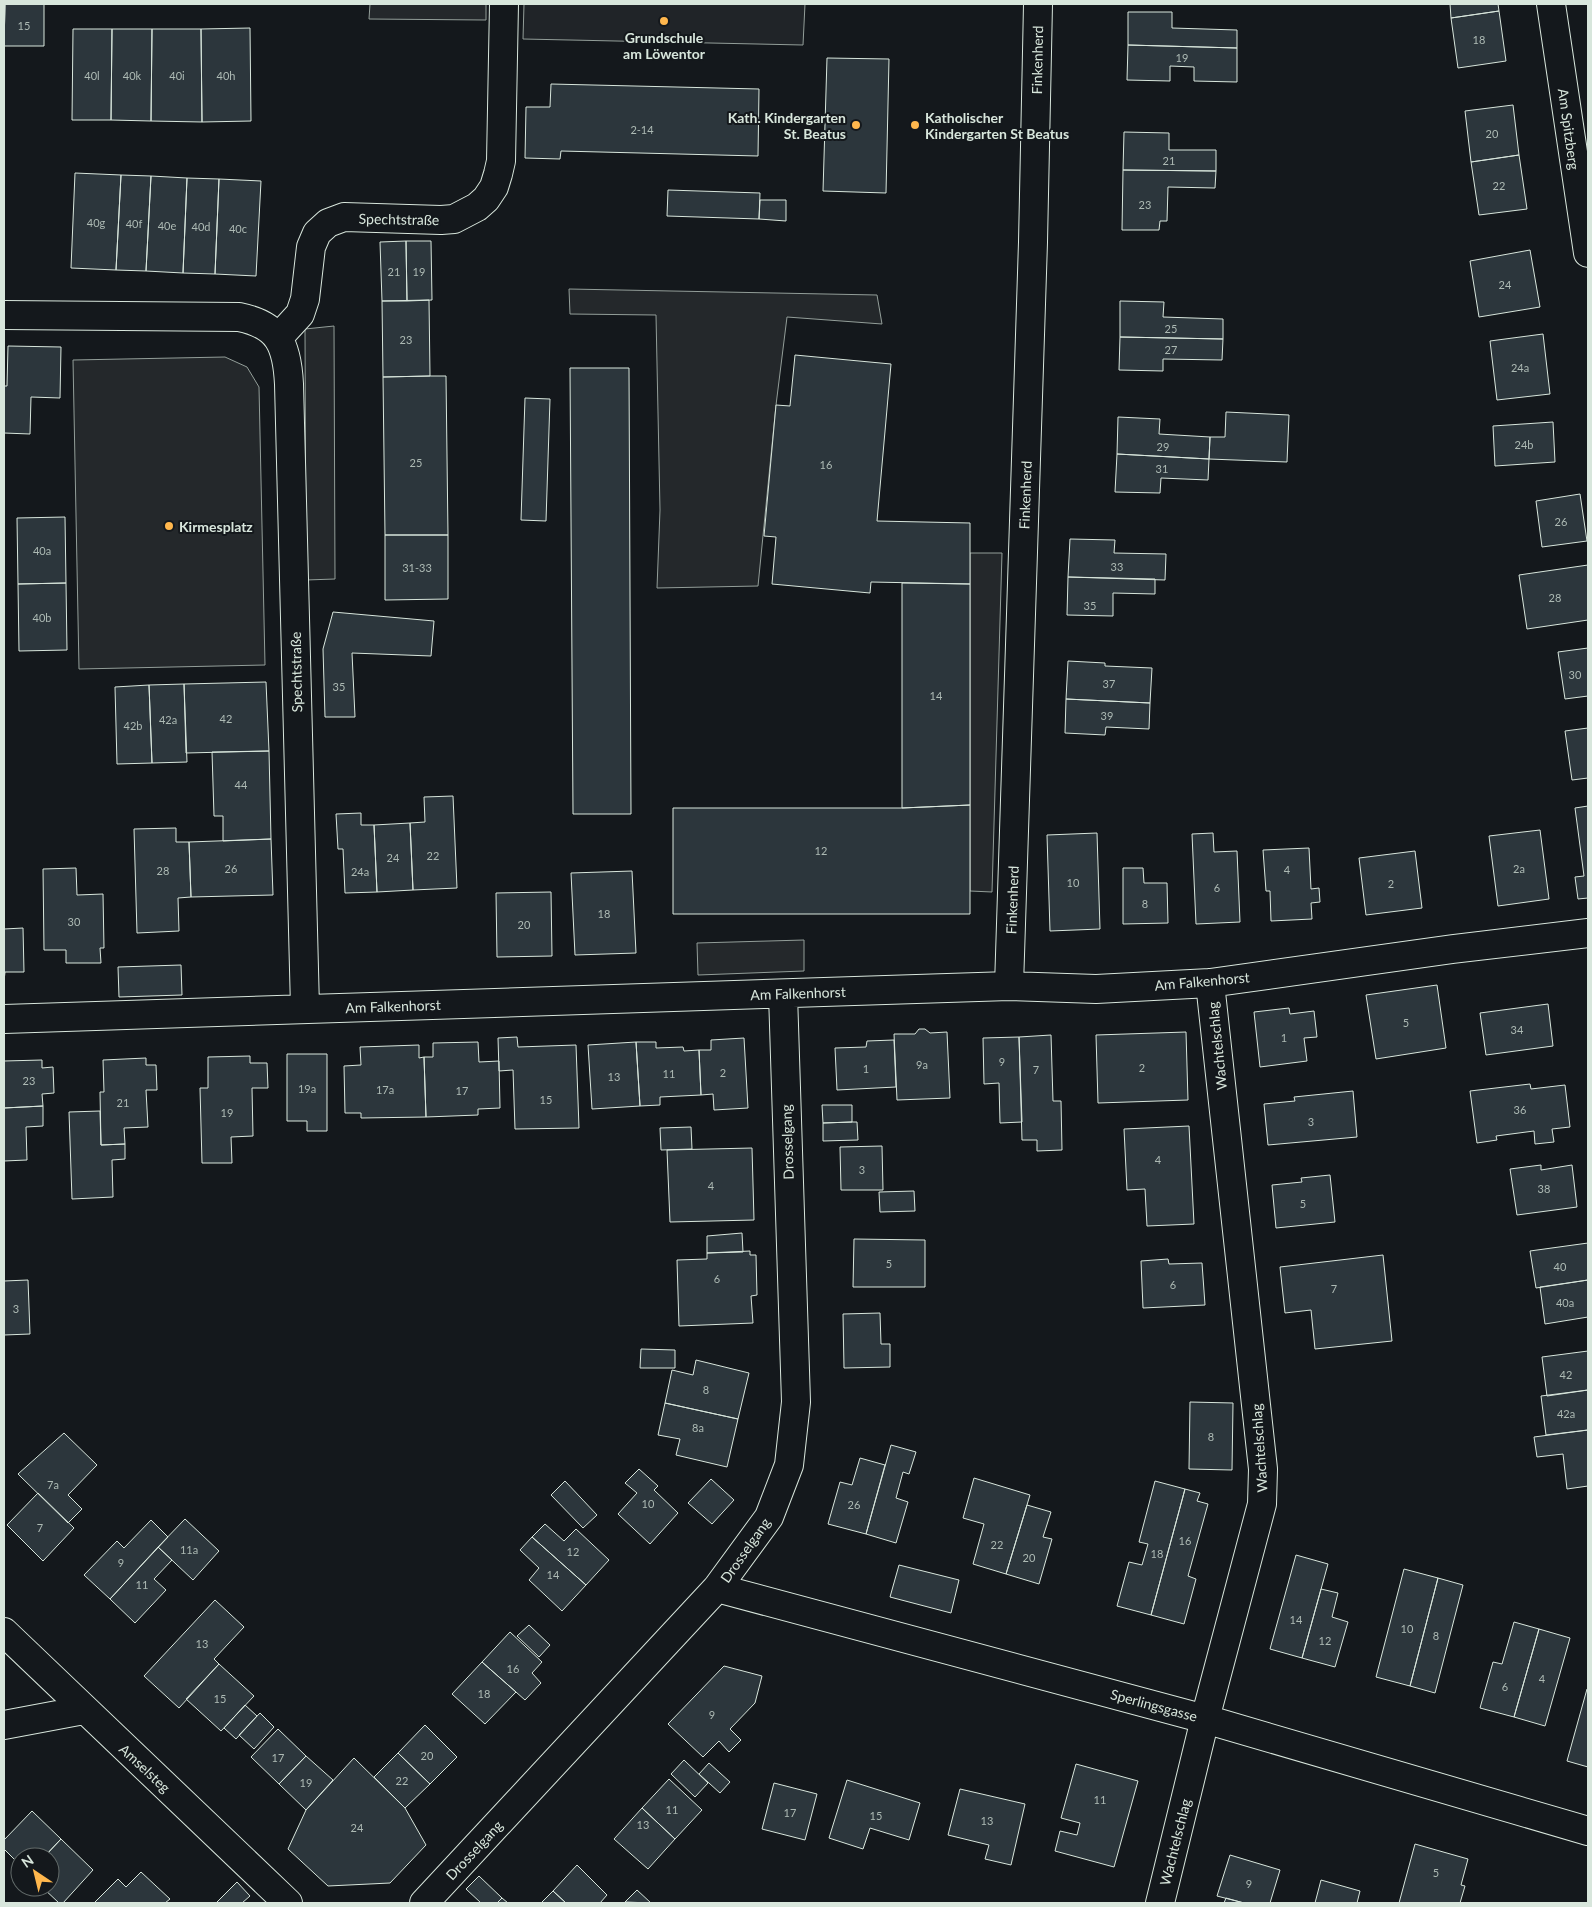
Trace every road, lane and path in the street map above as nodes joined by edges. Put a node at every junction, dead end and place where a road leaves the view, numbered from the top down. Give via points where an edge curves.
1 (504, 4) edge
2 (1038, 4) edge
3 (1551, 4) edge
4 (1588, 254) edge
5 (4, 315) edge
6 (278, 338) junction
7 (1588, 933) edge
8 (1210, 983) junction
9 (1009, 986) junction
10 (782, 994) junction
11 (305, 1008) junction
12 (4, 1019) edge
13 (717, 1588) junction
14 (4, 1632) edge
15 (84, 1710) junction
16 (1205, 1719) junction
17 (4, 1725) edge
18 (1588, 1831) edge
19 (288, 1903) edge
20 (424, 1903) edge
21 (1160, 1903) edge

1 - 6 street, Spechtstraße via 501,161 494,186 486,199 454,219 344,218 328,223 317,233 311,247 300,314
2 - 9 street, Finkenherd
3 - 4 street, Am Spitzberg
5 - 6 street, Spechtstraße via 240,316 267,326
6 - 11 street, Spechtstraße via 288,366 289,384
7 - 8 street, Am Falkenhorst
8 - 9 street, Am Falkenhorst via 1096,989
8 - 16 street, Wachtelschlag via 1263,1469 1262,1504
9 - 10 street, Am Falkenhorst
10 - 11 street, Am Falkenhorst
10 - 13 street, Drosselgang via 796,1402 790,1458 770,1517
11 - 12 street, Am Falkenhorst
13 - 16 street, Sperlingsgasse
13 - 20 street, Drosselgang
14 - 15 street, Amselsteg
15 - 17 street
15 - 19 street, Amselsteg
16 - 18 street, Sperlingsgasse
16 - 21 street, Wachtelschlag

